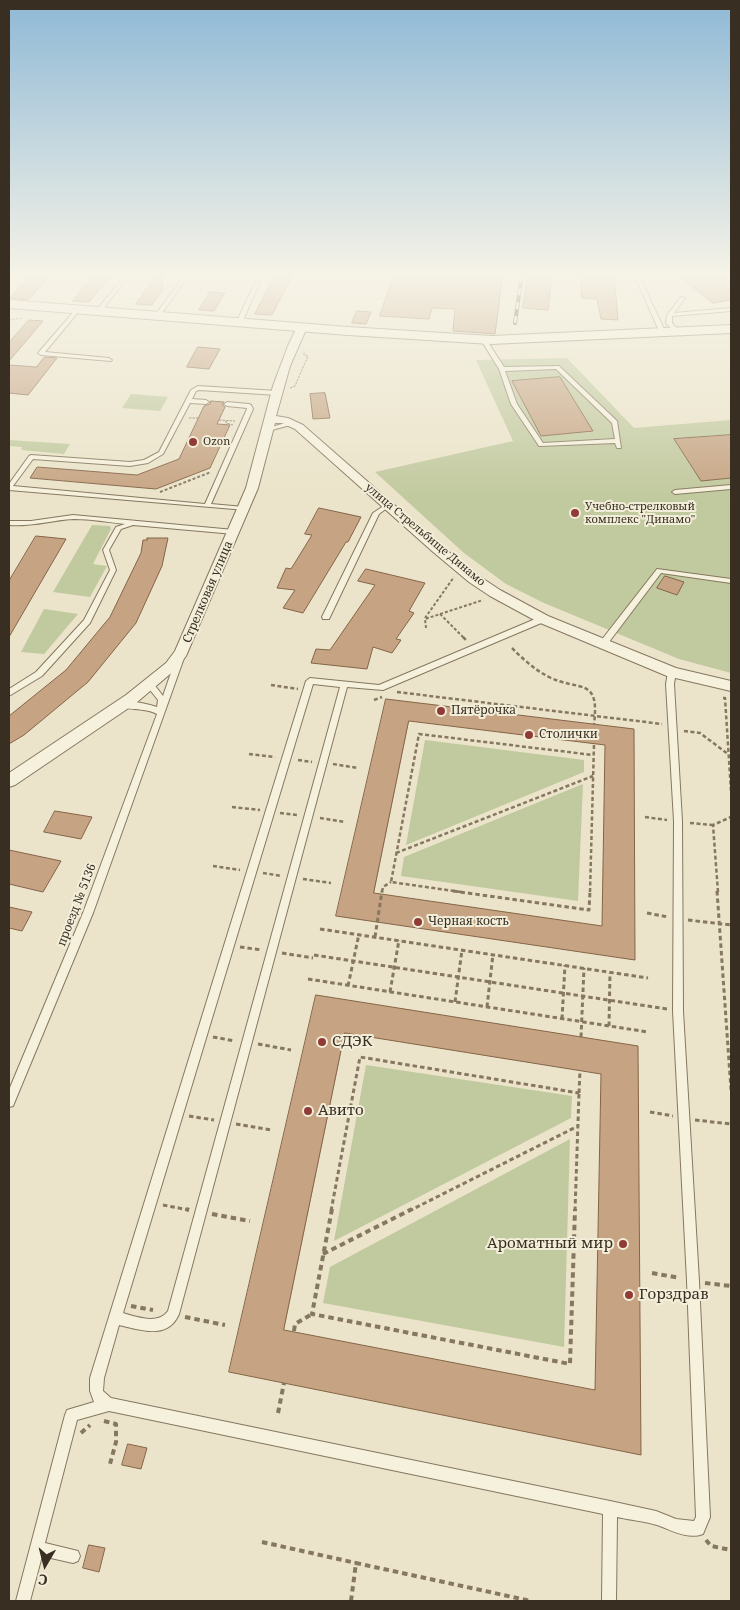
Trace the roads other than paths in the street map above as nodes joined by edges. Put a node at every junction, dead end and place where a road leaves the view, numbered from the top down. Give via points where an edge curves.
1 (44, 349) edge
2 (292, 349) edge
3 (490, 349) edge
4 (108, 360) dead end
5 (502, 369) junction
6 (283, 392) junction
7 (189, 401) junction
8 (206, 402) dead end
9 (227, 404) dead end
10 (270, 424) junction
11 (731, 487) edge
12 (675, 492) dead end
13 (207, 506) junction
14 (388, 506) junction
15 (244, 509) junction
16 (9, 523) edge
17 (133, 523) junction
18 (234, 532) junction
19 (731, 580) edge
20 (326, 617) dead end
21 (543, 619) junction
22 (603, 644) junction
23 (181, 653) junction
24 (672, 672) junction
25 (150, 684) junction
26 (344, 685) junction
27 (731, 686) edge
28 (9, 693) edge
29 (121, 706) junction
30 (161, 713) junction
31 (9, 781) edge
32 (9, 1102) edge
33 (115, 1318) junction
34 (109, 1404) junction
35 (610, 1508) junction
36 (36, 1548) junction
37 (73, 1556) dead end
38 (23, 1601) edge
39 (609, 1601) edge

1 - 4 lane via 41,353
2 - 6 street, Стрелковая улица via 281,372
3 - 5 lane
5 - 5 lane via 514,404 541,445 619,444 615,422 557,367
6 - 7 lane via 203,387 194,390
6 - 10 street, Стрелковая улица
7 - 8 lane
7 - 13 lane via 163,450 146,462 130,464 31,457 9,488
9 - 13 lane via 250,406 250,409
10 - 14 street, улица Стрельбище Динамо via 292,423 299,427
10 - 15 street, Стрелковая улица
11 - 12 lane
13 - 15 lane
14 - 20 lane via 376,513
14 - 21 street, улица Стрельбище Динамо via 474,579
15 - 18 street, Стрелковая улица
16 - 17 lane via 27,524 68,517
17 - 18 lane
17 - 28 lane via 118,528 106,550 114,570 87,621 40,674
18 - 23 street, Стрелковая улица
19 - 22 lane via 659,571
21 - 22 street, улица Стрельбище Динамо
21 - 26 lane via 380,688
22 - 24 street, улица Стрельбище Динамо
23 - 25 street, Стрелковая улица
23 - 30 lane, проезд № 5136
24 - 27 street, улица Стрельбище Динамо
24 - 35 lane via 678,821 678,1011 703,1516 698,1529
25 - 29 street, Стрелковая улица
25 - 30 lane via 162,700
26 - 33 lane via 310,681
26 - 33 lane via 173,1314 164,1325 155,1326
29 - 30 lane via 138,705
29 - 31 street, Стрелковая улица
30 - 32 lane, проезд № 5136 via 88,914
33 - 34 lane via 95,1390 100,1399
34 - 35 lane
34 - 36 lane via 72,1415
35 - 39 lane
36 - 37 lane
36 - 38 lane

